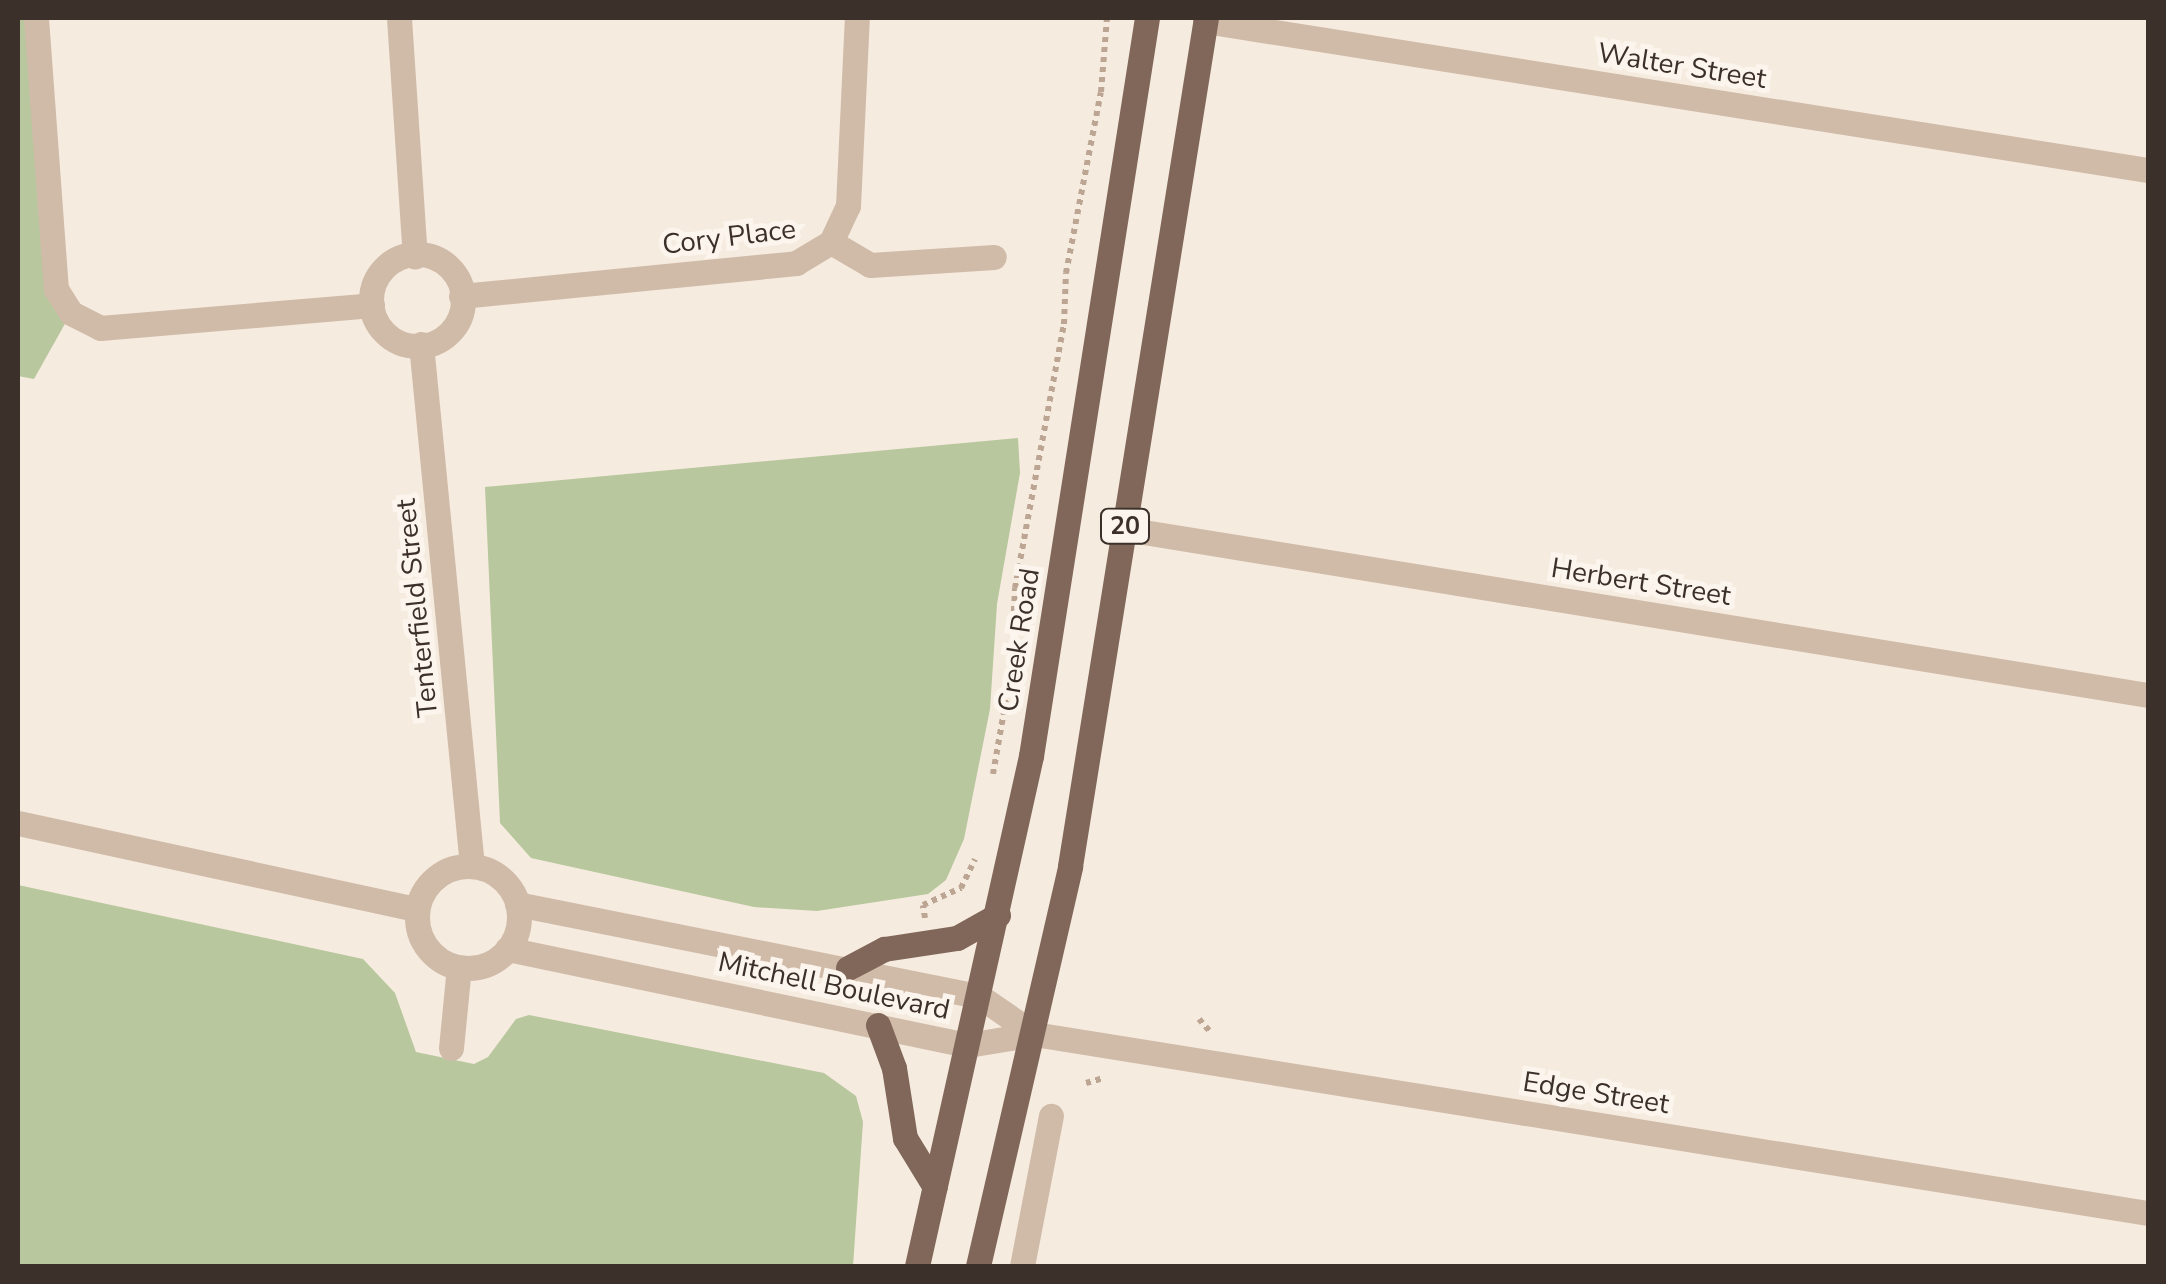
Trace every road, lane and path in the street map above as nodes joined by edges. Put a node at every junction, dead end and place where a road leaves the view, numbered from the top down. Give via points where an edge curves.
1 (36, 18) edge
2 (399, 18) edge
3 (857, 18) edge
4 (1107, 18) edge
5 (1148, 18) edge
6 (1206, 19) edge
7 (2148, 170) edge
8 (831, 242) junction
9 (414, 256) junction
10 (994, 257) dead end
11 (461, 296) junction
12 (372, 305) junction
13 (421, 344) junction
14 (1125, 529) junction
15 (2148, 695) edge
16 (992, 788) dead end
17 (18, 823) edge
18 (978, 846) dead end
19 (472, 866) junction
20 (517, 904) junction
21 (417, 909) junction
22 (998, 915) junction
23 (927, 929) dead end
24 (507, 949) junction
25 (459, 967) junction
26 (848, 968) junction
27 (980, 996) junction
28 (878, 1025) junction
29 (1034, 1034) junction
30 (968, 1046) junction
31 (451, 1048) dead end
32 (1050, 1116) dead end
33 (935, 1187) junction
34 (2148, 1213) edge
35 (917, 1266) edge
36 (978, 1266) edge
37 (1022, 1266) edge

1 - 12 street via 56,289 71,313 100,328
2 - 9 street
3 - 8 street via 848,206
4 - 16 path via 1101,92 1066,273 1064,324 1016,588
5 - 22 main road, Creek Road / 20 via 1031,756
6 - 7 street, Walter Street
6 - 14 main road, 20
8 - 10 street, Cory Place via 870,265
8 - 11 street, Cory Place via 796,263
9 - 11 street via 442,260 460,282
9 - 12 street via 386,264 371,290
11 - 13 street via 457,324 435,343
12 - 13 street via 374,319 393,340
13 - 19 street, Tenterfield Street
14 - 15 street, Herbert Street
14 - 29 main road, 20 via 1070,866
17 - 21 street
18 - 23 path via 961,888 922,906
19 - 20 street via 501,878
19 - 21 street via 431,882
20 - 24 street
20 - 26 street, Mitchell Boulevard
21 - 25 street via 422,940
22 - 26 main road via 957,938 884,949
22 - 27 main road, Creek Road / 20
24 - 25 street via 485,964
24 - 28 street, Mitchell Boulevard
25 - 31 street
26 - 27 street, Mitchell Boulevard
27 - 29 street, Mitchell Boulevard
27 - 30 main road, Creek Road / 20
28 - 30 street, Mitchell Boulevard
28 - 33 main road via 898,1083 905,1138
29 - 30 street, Mitchell Boulevard
29 - 34 street, Edge Street
29 - 36 main road, 20
30 - 33 main road, Creek Road / 20
32 - 37 street
33 - 35 main road, Creek Road / 20

